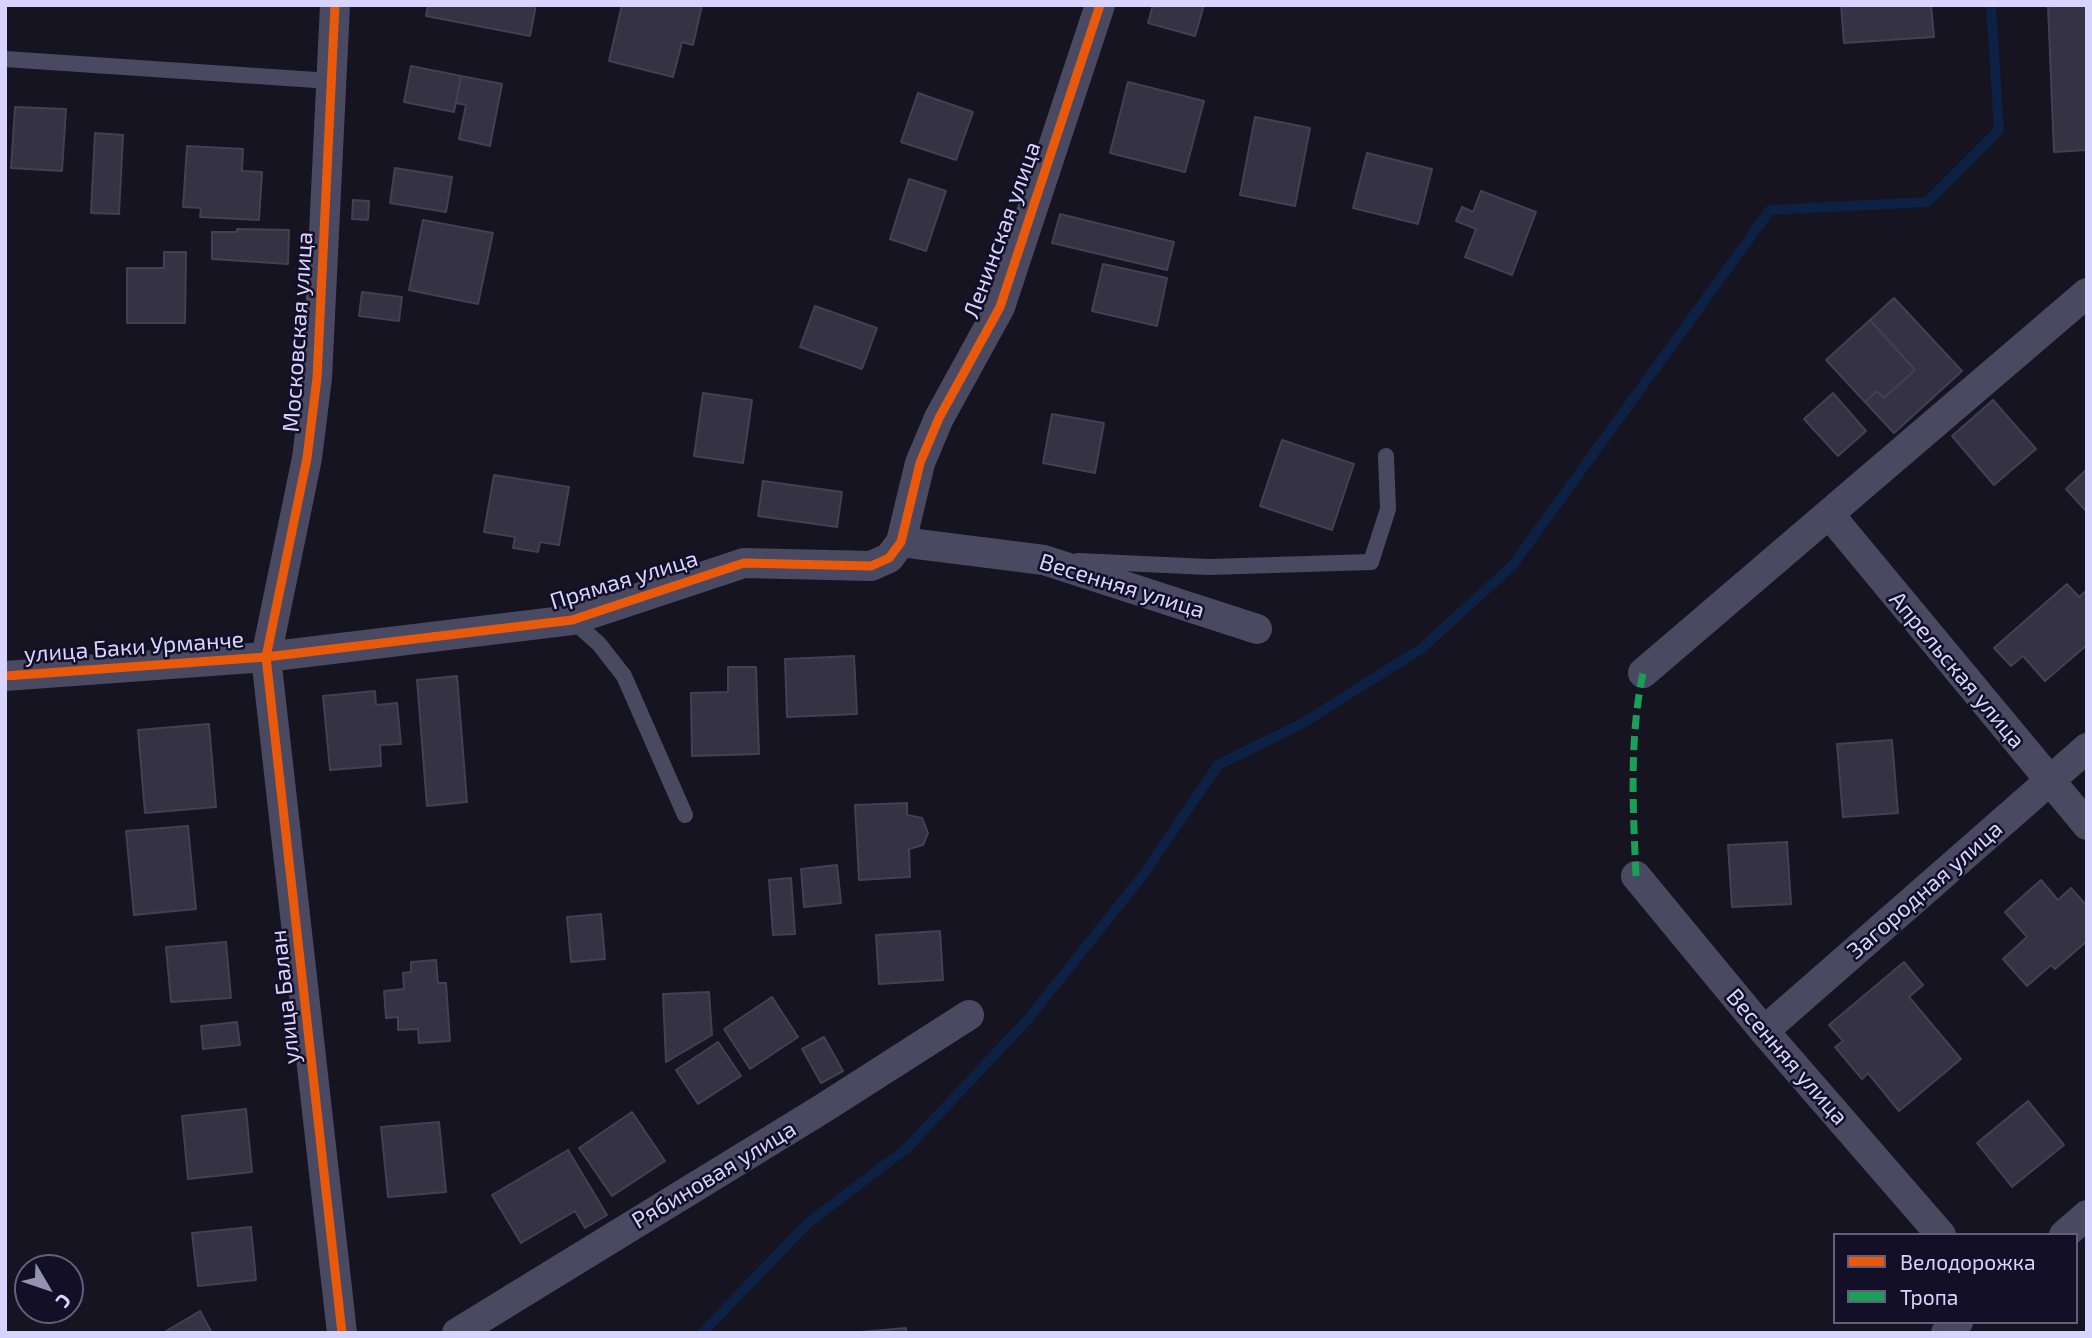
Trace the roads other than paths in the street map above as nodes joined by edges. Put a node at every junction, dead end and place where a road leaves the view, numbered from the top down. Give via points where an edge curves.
1 (335, 5) edge
2 (1100, 5) edge
3 (5, 59) edge
4 (331, 81) junction
5 (2087, 293) edge
6 (1386, 456) dead end
7 (1829, 514) junction
8 (901, 542) junction
9 (1045, 560) junction
10 (572, 620) junction
11 (1257, 629) dead end
12 (265, 657) junction
13 (1643, 673) dead end
14 (5, 676) edge
15 (2087, 748) edge
16 (2049, 782) junction
17 (685, 815) dead end
18 (2087, 825) edge
19 (1636, 876) dead end
20 (969, 1015) dead end
21 (1764, 1031) junction
22 (2087, 1215) edge
23 (1939, 1233) edge
24 (2066, 1233) edge
25 (342, 1333) edge
26 (457, 1333) edge

1 - 4 street, Московская улица
2 - 8 street, Ленинская улица via 1000,307 939,418 920,463
3 - 4 lane
4 - 12 street, Московская улица via 317,378 307,458
5 - 7 street
6 - 9 lane via 1388,509 1371,562 1209,567
7 - 13 street
7 - 16 street, Апрельская улица
8 - 9 street, Весенняя улица
8 - 10 street, Прямая улица via 889,558 871,566 744,563
9 - 11 street, Весенняя улица
10 - 12 street, Прямая улица
10 - 17 lane via 624,676
12 - 14 street, улица Баки Урманче
12 - 25 street, улица Балан
15 - 16 street, Загородная улица
16 - 18 street, Апрельская улица
16 - 21 street, Загородная улица
19 - 21 street, Весенняя улица
20 - 26 street, Рябиновая улица
21 - 23 street, Весенняя улица
22 - 24 street

